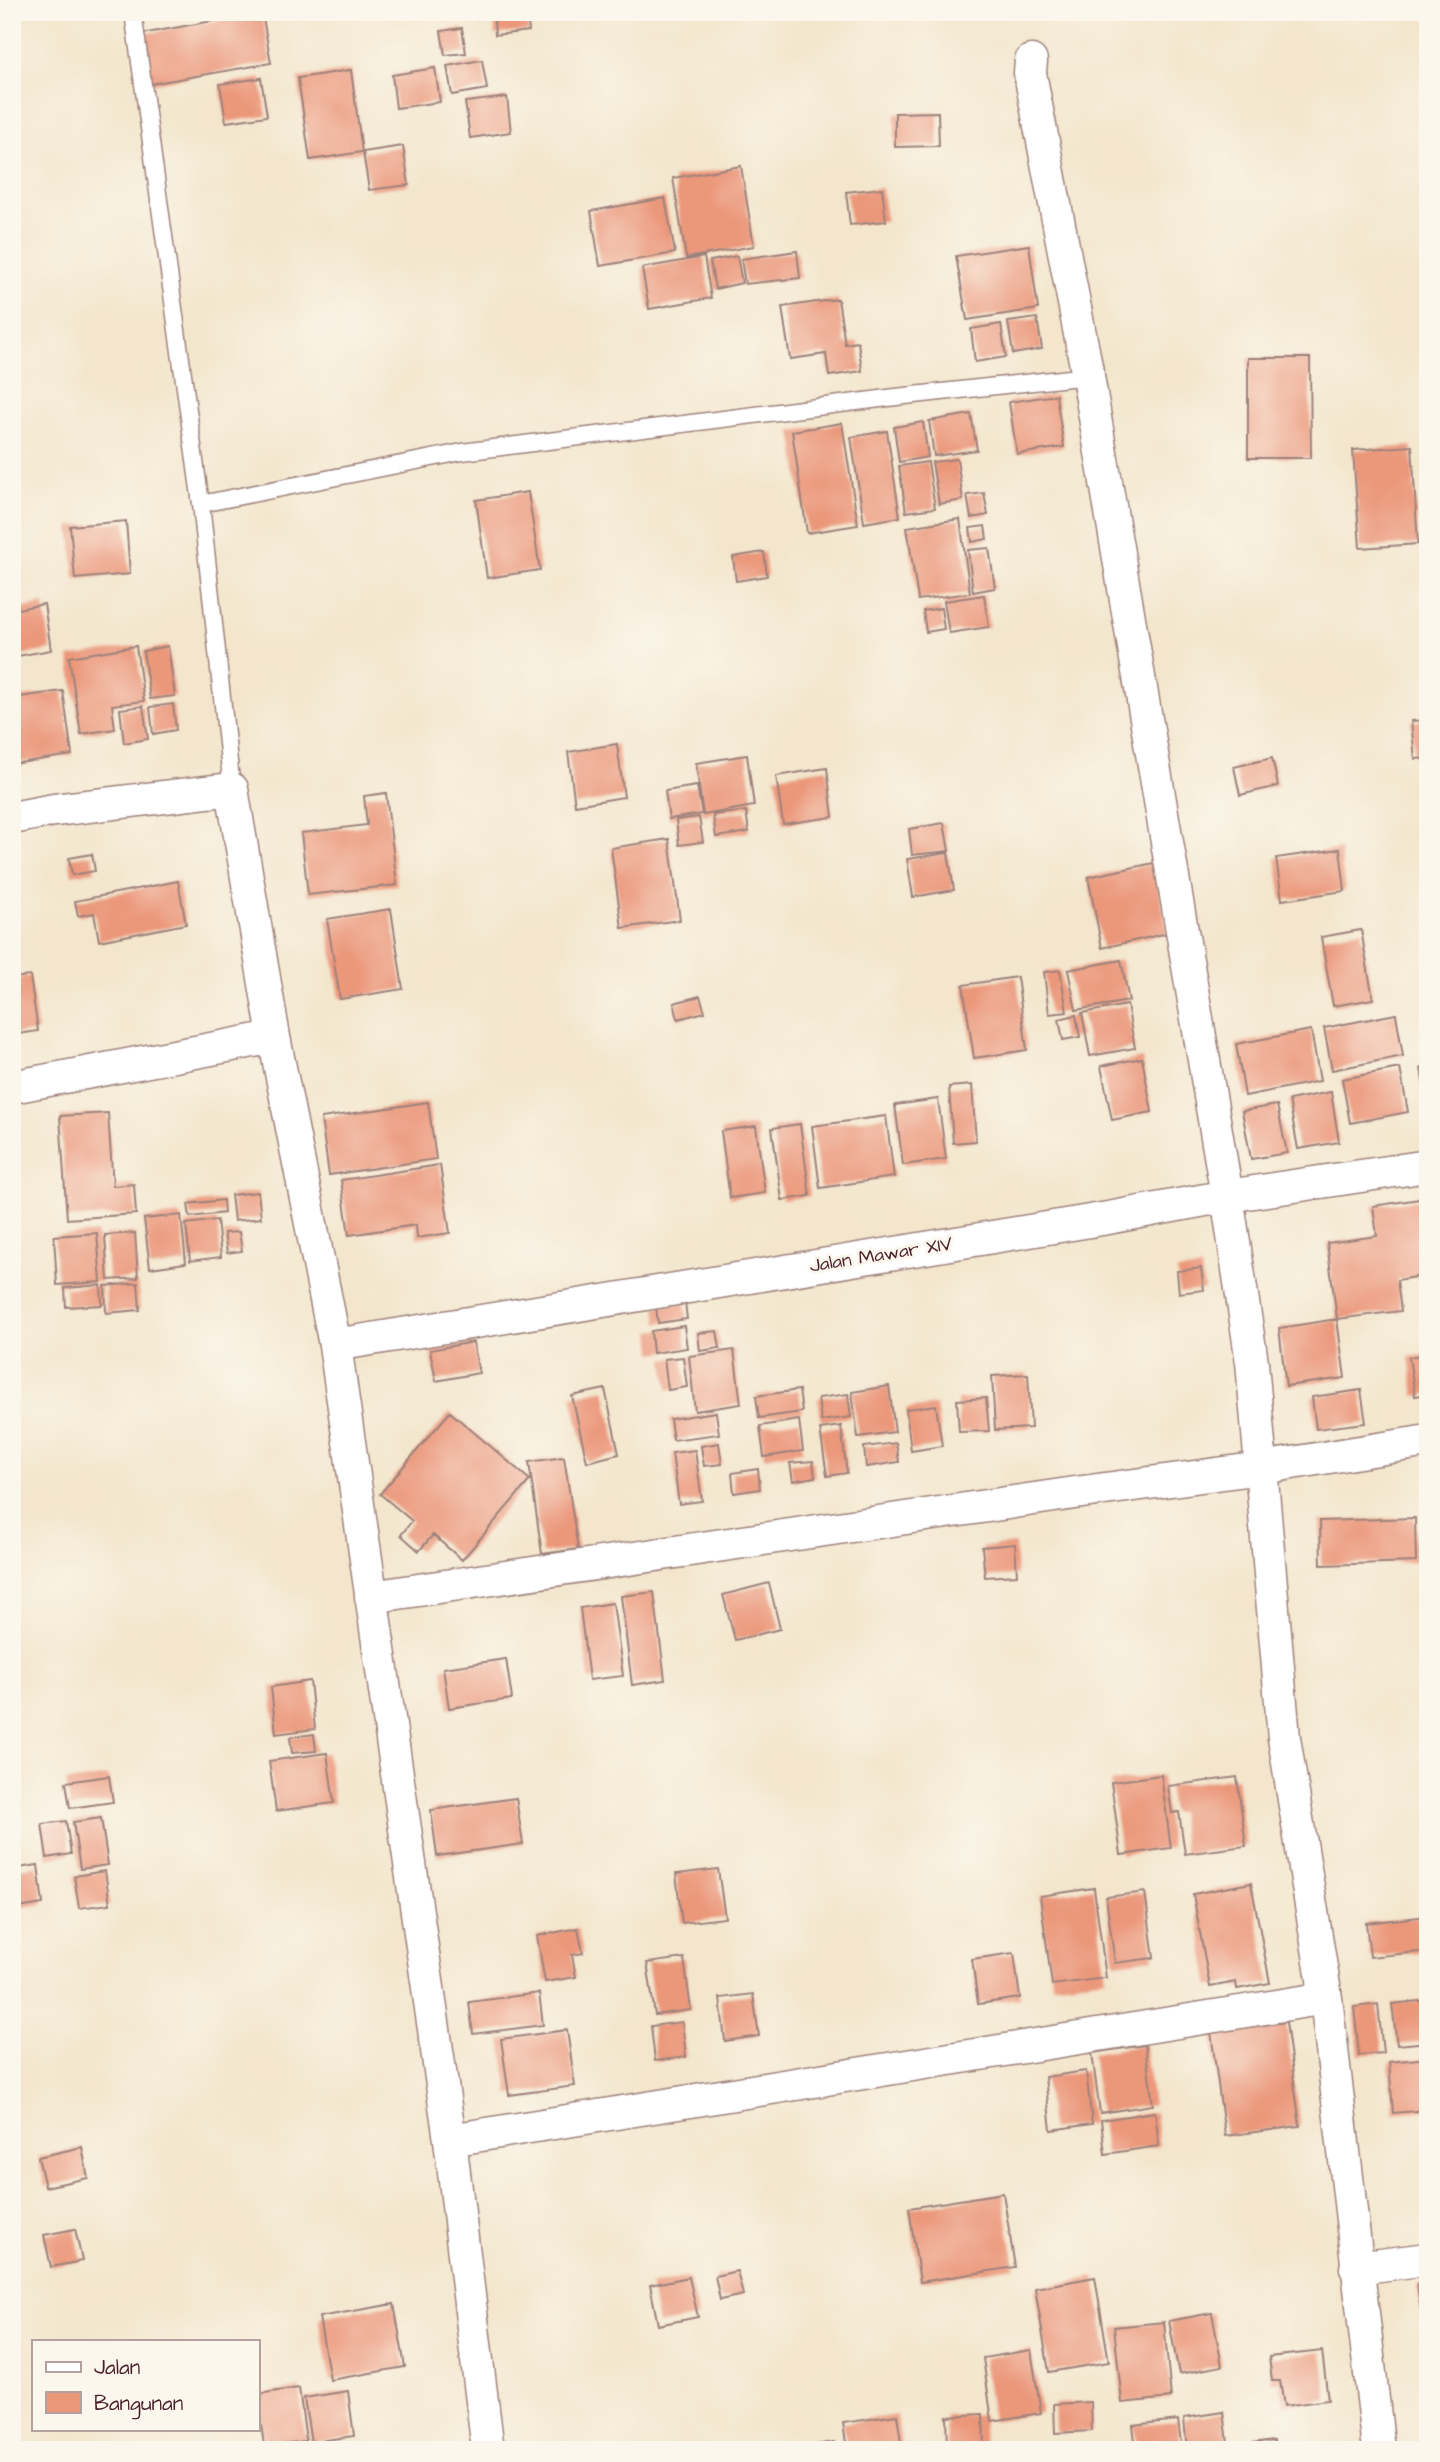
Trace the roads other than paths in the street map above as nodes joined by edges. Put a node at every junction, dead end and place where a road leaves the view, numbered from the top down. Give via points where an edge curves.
1 (133, 12) edge
2 (1031, 61) dead end
3 (1088, 376) junction
4 (201, 504) junction
5 (232, 789) junction
6 (12, 818) edge
7 (274, 1037) junction
8 (12, 1087) edge
9 (1428, 1166) edge
10 (1227, 1196) junction
11 (335, 1345) junction
12 (1428, 1441) edge
13 (1261, 1468) junction
14 (371, 1597) junction
15 (1326, 1998) junction
16 (450, 2140) junction
17 (1428, 2259) edge
18 (1356, 2268) junction
19 (488, 2450) edge
20 (1379, 2450) edge

1 - 4 lane
2 - 3 street
3 - 4 lane via 462,452
3 - 10 street
4 - 5 lane
5 - 6 street
5 - 7 street
7 - 8 street
7 - 11 street
9 - 10 street, Jalan Mawar XIV
10 - 11 street, Jalan Mawar XIV
10 - 13 street via 1252,1362
11 - 14 street
12 - 13 street
13 - 14 street
13 - 15 street via 1284,1738
14 - 16 street
15 - 16 street
15 - 18 street
16 - 19 street
17 - 18 street
18 - 20 street

